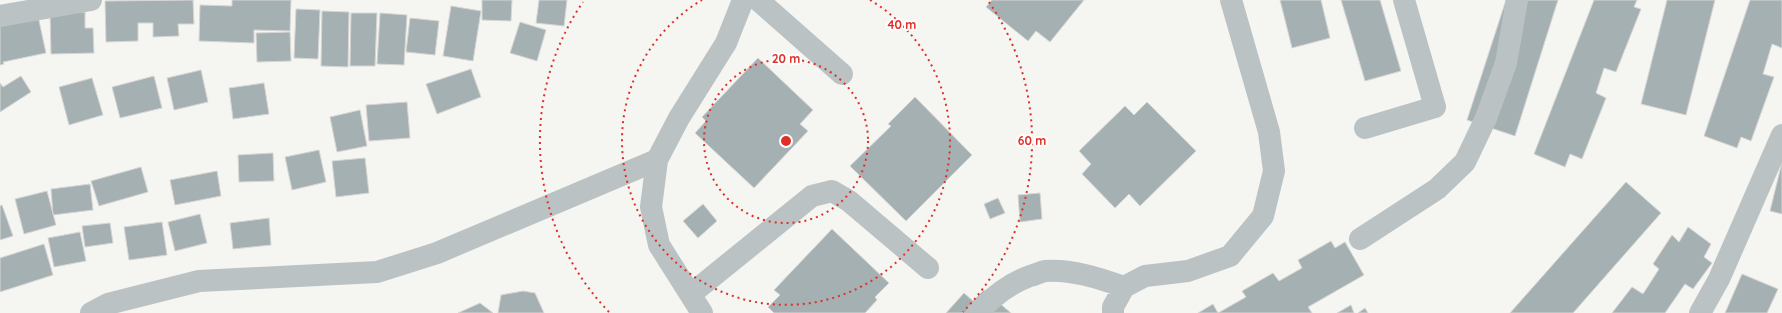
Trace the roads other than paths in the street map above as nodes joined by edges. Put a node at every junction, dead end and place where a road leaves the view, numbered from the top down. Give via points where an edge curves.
1 (91, 0) edge
2 (743, 0) edge
3 (758, 0) edge
4 (1231, 0) edge
5 (1404, 0) edge
6 (1517, 0) edge
7 (0, 16) edge
8 (842, 74) dead end
9 (1365, 128) dead end
10 (1782, 135) edge
11 (657, 160) junction
12 (1360, 239) dead end
13 (928, 268) dead end
14 (1124, 287) junction
15 (691, 294) junction
16 (91, 313) edge
17 (702, 313) edge
18 (977, 313) edge
19 (1113, 313) edge
20 (1700, 313) edge

1 - 7 street
2 - 11 street via 726,44 678,118
3 - 8 street
4 - 14 street via 1269,132 1274,171 1263,216 1230,256 1188,271 1145,276
5 - 9 street via 1435,107
6 - 12 street via 1506,63 1486,118 1466,162 1436,189
10 - 20 street via 1719,279
11 - 15 street via 651,207 659,245
11 - 16 street via 437,253 377,272 199,281 108,304
13 - 15 street via 848,201 832,191 812,196
14 - 18 street via 1101,279 1044,271 1017,281 995,295
14 - 19 street via 1113,307
15 - 17 street

